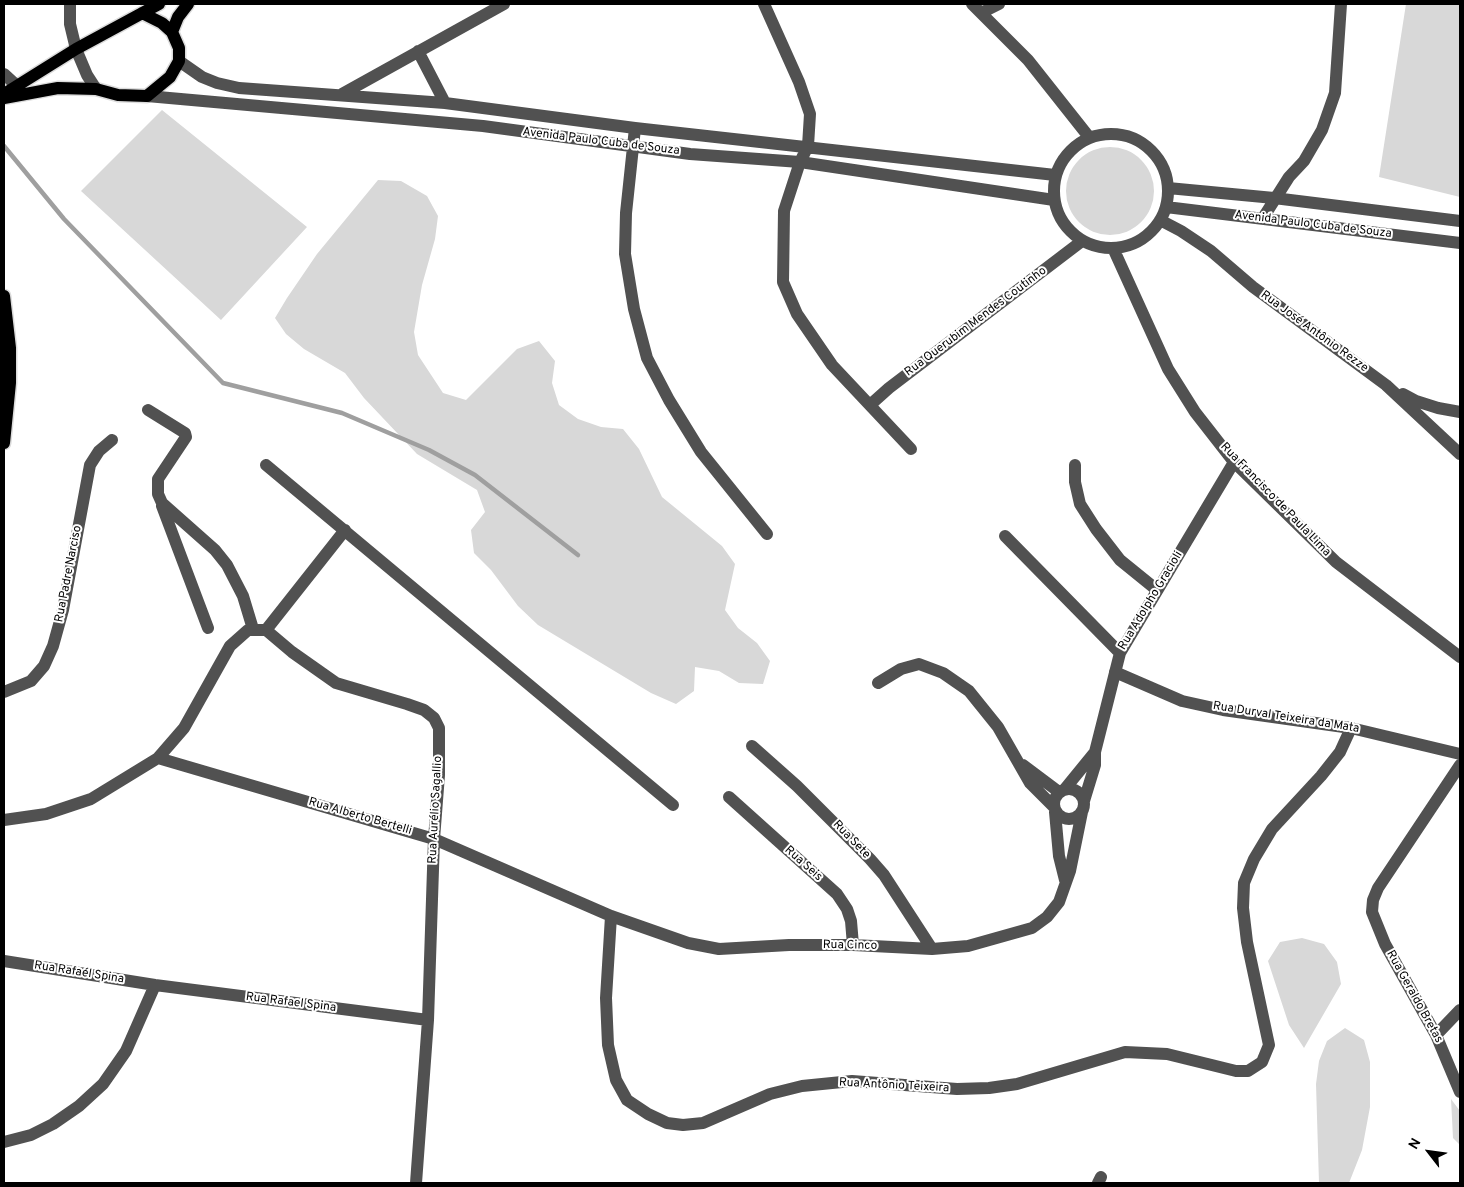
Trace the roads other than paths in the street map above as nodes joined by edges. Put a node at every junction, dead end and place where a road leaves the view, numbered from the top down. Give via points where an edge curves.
1 (70, 4) edge
2 (159, 4) edge
3 (188, 4) edge
4 (504, 4) edge
5 (764, 4) edge
6 (999, 4) edge
7 (1341, 4) edge
8 (977, 8) edge
9 (142, 13) junction
10 (172, 32) junction
11 (76, 49) junction
12 (418, 51) junction
13 (179, 61) junction
14 (4, 74) edge
15 (16, 85) junction
16 (96, 89) junction
17 (342, 94) junction
18 (4, 96) edge
19 (147, 96) junction
20 (445, 103) junction
21 (635, 128) junction
22 (1089, 137) junction
23 (808, 146) junction
24 (634, 147) junction
25 (800, 162) junction
26 (1055, 175) junction
27 (1168, 188) junction
28 (1274, 198) junction
29 (1054, 200) junction
30 (1166, 208) junction
31 (1262, 218) junction
32 (1160, 220) junction
33 (1460, 222) edge
34 (1082, 241) junction
35 (1460, 243) edge
36 (1113, 248) junction
37 (4, 296) edge
38 (1386, 385) junction
39 (870, 405) junction
40 (148, 410) dead end
41 (1460, 412) edge
42 (112, 440) dead end
43 (4, 443) edge
44 (910, 449) dead end
45 (1460, 454) edge
46 (1234, 462) junction
47 (266, 464) dead end
48 (1075, 465) dead end
49 (162, 503) junction
50 (345, 530) junction
51 (767, 534) dead end
52 (1006, 536) dead end
53 (1156, 590) junction
54 (208, 628) dead end
55 (253, 629) junction
56 (266, 630) junction
57 (1120, 653) junction
58 (1460, 657) edge
59 (1115, 672) junction
60 (878, 683) dead end
61 (4, 692) edge
62 (1351, 728) junction
63 (752, 746) dead end
64 (1095, 752) junction
65 (1460, 754) edge
66 (158, 758) junction
67 (1015, 758) junction
68 (1460, 766) edge
69 (1061, 791) junction
70 (729, 797) dead end
71 (673, 806) dead end
72 (1083, 807) junction
73 (1055, 809) junction
74 (4, 820) edge
75 (434, 839) junction
76 (1065, 880) junction
77 (611, 916) junction
78 (853, 945) junction
79 (932, 949) junction
80 (4, 962) edge
81 (155, 985) junction
82 (1460, 1010) edge
83 (428, 1020) junction
84 (1436, 1035) junction
85 (1460, 1092) edge
86 (4, 1142) edge
87 (416, 1183) edge

1 - 11 street via 70,24
2 - 9 main road
3 - 10 main road
4 - 12 street
5 - 23 street via 810,114
6 - 8 street
7 - 28 street via 1335,93 1315,144
8 - 22 street via 1028,60
9 - 10 main road
9 - 11 main road
10 - 13 main road
11 - 15 main road
11 - 16 street via 86,75
12 - 17 street
12 - 20 street
13 - 17 street, Avenida Paulo Cuba de Souza via 217,84
13 - 19 main road via 170,78
14 - 15 street
15 - 18 main road
16 - 18 main road via 58,88
16 - 19 main road via 118,95
17 - 20 street, Avenida Paulo Cuba de Souza
19 - 24 street, Avenida Paulo Cuba de Souza via 483,126
20 - 21 street, Avenida Paulo Cuba de Souza
21 - 23 street, Avenida Paulo Cuba de Souza
21 - 24 street
22 - 26 street via 1065,156
22 - 27 street via 1107,133 1125,135 1142,142 1156,154
23 - 25 street
23 - 26 street, Avenida Paulo Cuba de Souza
24 - 25 street, Avenida Paulo Cuba de Souza
24 - 51 street via 625,254 647,358 701,452
25 - 29 street, Avenida Paulo Cuba de Souza
25 - 39 street via 784,211 783,282 797,314 832,365
26 - 29 street
27 - 28 street, Avenida Paulo Cuba de Souza
27 - 30 street
28 - 31 street
28 - 33 street, Avenida Paulo Cuba de Souza
29 - 34 street via 1059,217
30 - 31 street, Avenida Paulo Cuba de Souza
30 - 32 street
31 - 35 street, Avenida Paulo Cuba de Souza
32 - 36 street via 1148,235 1132,244
32 - 38 street, Rua José Antônio Rezze via 1211,251 1253,287
34 - 36 street via 1097,247
34 - 39 street, Rua Querubim Mendes Coutinho
36 - 46 street, Rua Francisco de Paula Lima via 1168,369
37 - 43 main road via 10,348
38 - 41 street via 1416,401
38 - 45 street, Rua José Antônio Rezze
39 - 44 street
40 - 49 street via 185,433 186,437 158,478 158,494
42 - 61 street, Rua Padre Narciso via 90,465 63,610 53,646 44,666 31,681
46 - 53 street, Rua Adolpho Gracioli
46 - 58 street, Rua Francisco de Paula Lima via 1336,562
47 - 50 street
48 - 53 street via 1080,504 1096,529 1120,560
49 - 54 street
49 - 55 street via 227,564 243,596
50 - 56 street
50 - 71 street
52 - 57 street
53 - 57 street, Rua Adolpho Gracioli
55 - 56 street
55 - 66 street via 230,646 184,728
56 - 75 street, Rua Aurélio Sagallio via 336,683 424,710 434,718 439,728 439,775
57 - 59 street, Rua Adolpho Gracioli
59 - 62 street, Rua Durval Teixeira da Mata via 1182,701 1222,710
59 - 64 street, Rua Adolpho Gracioli
60 - 67 street via 901,669 920,664 942,673 969,691 982,706
62 - 65 street, Rua Durval Teixeira da Mata
62 - 77 street, Rua Antônio Teixeira via 1340,752 1272,829 1244,883 1247,942 1269,1045 1262,1062 1248,1071 1167,1054 1125,1052 1017,1084 989,1088 956,1089 852,1081 802,1086 770,1094 703,1123 667,1123 628,1100 616,1080 608,1045 606,998
63 - 79 street, Rua Sete via 870,859
64 - 69 street, Rua Adolpho Gracioli
64 - 72 street, Rua Adolpho Gracioli via 1095,765
66 - 74 street via 91,798 46,814
66 - 75 street, Rua Alberto Bertelli
67 - 69 street
67 - 73 street via 1030,783
68 - 84 street, Rua Geraldo Bretas via 1373,900 1374,922
69 - 72 street via 1072,789 1078,792
69 - 73 street via 1056,796
70 - 78 street, Rua Seis via 837,894 851,921
72 - 73 street via 1074,818 1068,819 1059,816
72 - 76 street, Rua Cinco via 1074,854
73 - 76 street via 1059,856
75 - 77 street, Rua Alberto Bertelli
75 - 83 street, Rua Aurélio Sagallio
76 - 79 street, Rua Cinco via 1059,902 1032,928 968,946
77 - 78 street, Rua Cinco via 688,943 719,950
78 - 79 street, Rua Cinco
80 - 81 street, Rua Rafaél Spina
81 - 83 street, Rua Rafael Spina
81 - 86 street via 126,1051 103,1084 53,1124 31,1136
82 - 84 street
83 - 87 street, Rua Aurélio Sagallio
84 - 85 street, Rua Geraldo Bretas

